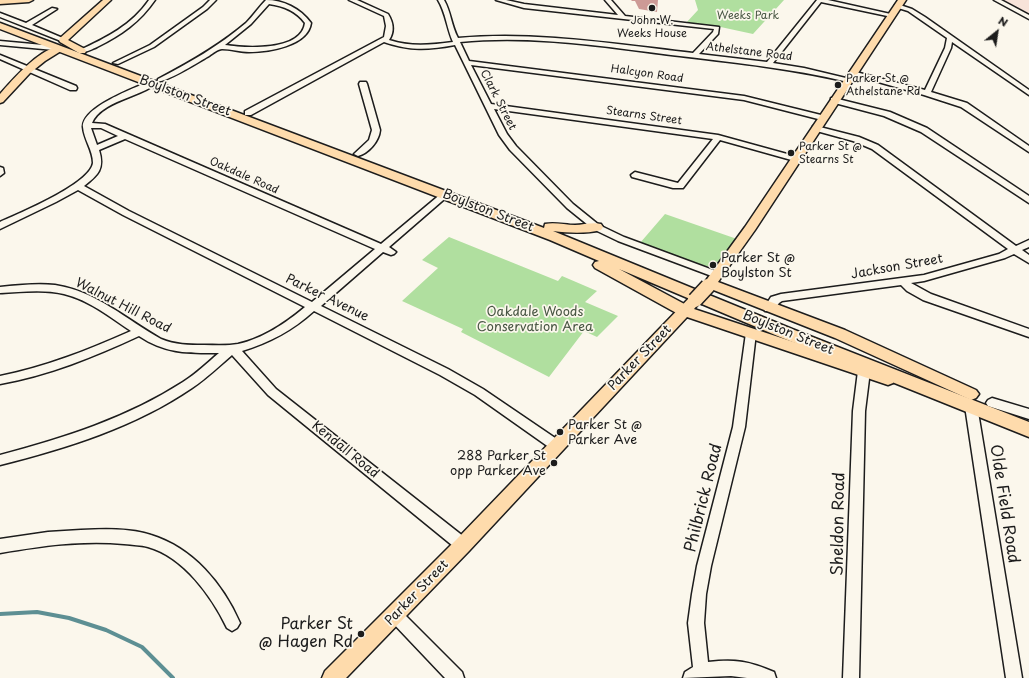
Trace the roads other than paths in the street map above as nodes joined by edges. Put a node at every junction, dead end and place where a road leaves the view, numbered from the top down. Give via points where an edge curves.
1 (29, 0) edge
2 (107, 0) edge
3 (152, 0) edge
4 (213, 0) edge
5 (352, 0) edge
6 (441, 0) edge
7 (499, 0) edge
8 (608, 0) edge
9 (820, 0) edge
10 (997, 0) edge
11 (269, 1) edge
12 (0, 2) edge
13 (900, 3) edge
14 (54, 9) dead end
15 (0, 15) edge
16 (892, 15) junction
17 (623, 18) junction
18 (1029, 18) edge
19 (0, 21) edge
20 (0, 26) edge
21 (25, 31) junction
22 (950, 36) junction
23 (384, 40) junction
24 (456, 41) junction
25 (0, 43) edge
26 (59, 46) junction
27 (218, 46) junction
28 (82, 51) junction
29 (695, 56) junction
30 (0, 57) edge
31 (116, 63) junction
32 (467, 63) junction
33 (769, 64) junction
34 (30, 70) junction
35 (850, 77) junction
36 (156, 81) junction
37 (363, 84) dead end
38 (73, 88) dead end
39 (928, 93) junction
40 (1029, 93) edge
41 (0, 100) edge
42 (834, 100) junction
43 (488, 106) junction
44 (248, 113) junction
45 (822, 118) junction
46 (87, 125) junction
47 (816, 128) junction
48 (125, 136) junction
49 (718, 137) junction
50 (94, 149) junction
51 (1029, 150) edge
52 (358, 154) junction
53 (795, 158) junction
54 (636, 175) dead end
55 (78, 186) junction
56 (445, 195) junction
57 (1029, 200) edge
58 (0, 226) edge
59 (529, 227) junction
60 (550, 227) junction
61 (596, 227) junction
62 (1029, 243) edge
63 (1015, 250) junction
64 (387, 251) junction
65 (1029, 260) edge
66 (712, 282) junction
67 (904, 282) junction
68 (0, 290) edge
69 (690, 305) junction
70 (313, 307) junction
71 (769, 308) junction
72 (141, 331) junction
73 (751, 333) junction
74 (1029, 333) edge
75 (233, 348) junction
76 (864, 371) junction
77 (0, 380) edge
78 (971, 400) junction
79 (992, 403) junction
80 (1029, 414) edge
81 (1029, 418) edge
82 (1029, 430) edge
83 (557, 446) junction
84 (0, 460) edge
85 (463, 545) junction
86 (0, 546) edge
87 (395, 615) junction
88 (232, 622) dead end
89 (696, 675) edge
90 (332, 678) edge
91 (456, 678) edge
92 (768, 678) edge
93 (851, 678) edge
94 (1014, 678) edge

1 - 12 main road
2 - 26 main road
3 - 28 street via 146,9 117,35
4 - 31 street via 149,48
5 - 23 street via 388,18 389,34
6 - 24 street, Clark Street
7 - 17 street via 524,6
8 - 17 street
9 - 16 street
9 - 33 street
10 - 18 street
11 - 27 street via 248,24
11 - 27 street via 286,4 295,9 308,23 304,32 288,43 264,50 241,51
13 - 16 main road, Parker Street
13 - 22 street
14 - 21 street
15 - 21 street
16 - 35 main road, Parker Street
17 - 29 street via 717,28 716,33
19 - 28 highway, Boylston Street
20 - 21 highway, Boylston Street
21 - 25 street via 12,41
21 - 26 highway, Boylston Street
22 - 39 street via 948,48
22 - 40 street
23 - 24 street, Athelstane Road via 420,49
23 - 44 street
24 - 29 street, Athelstane Road via 487,36 532,36
24 - 32 street, Clark Street
25 - 26 street
26 - 28 main road
26 - 34 main road
26 - 36 highway, Boylston Street
27 - 36 street via 189,65
28 - 31 highway, Boylston Street
29 - 33 street, Athelstane Road
30 - 34 street
31 - 36 highway, Boylston Street
32 - 43 street, Clark Street
32 - 45 street, Halcyon Road via 744,98
33 - 35 street, Athelstane Road
34 - 38 street
34 - 41 main road
35 - 39 street, Athelstane Road
35 - 42 main road, Parker Street
36 - 44 highway, Boylston Street
36 - 46 street via 99,110 90,117
36 - 56 highway, Boylston Street
37 - 52 street via 376,135 372,143
39 - 51 street, Athelstane Road via 964,105
42 - 45 main road, Parker Street
42 - 57 street via 887,114 924,130
43 - 49 street, Stearns Street
43 - 61 street, Clark Street via 511,146 570,206
44 - 52 highway, Boylston Street
45 - 47 main road, Parker Street
46 - 48 street, Oakdale Road via 100,125
46 - 50 street
47 - 53 main road, Parker Street
47 - 63 street via 875,147
48 - 50 street
48 - 64 street, Oakdale Road
49 - 53 street, Stearns Street
49 - 54 street via 680,186
50 - 55 street via 98,161 96,168
52 - 60 highway, Boylston Street
53 - 66 main road, Parker Street
55 - 58 street
55 - 70 street, Parker Avenue via 126,213
56 - 59 highway, Boylston Street
56 - 64 street, Walnut Hill Road
59 - 69 highway
59 - 78 highway, Boylston Street via 792,335
60 - 61 highway
60 - 78 highway, Boylston Street
61 - 66 street, Boylston Street
62 - 63 street, Jackson Street
63 - 65 street
63 - 67 street, Jackson Street via 933,276
64 - 70 street, Walnut Hill Road
66 - 69 main road, Parker Street, bridge
66 - 71 main road, Boylston Street
67 - 71 street, Jackson Street via 781,298 775,300
67 - 74 street via 911,289 927,297
68 - 72 street, Walnut Hill Road via 35,287 74,294
69 - 73 main road, Boylston Street
69 - 83 main road, Parker Street
70 - 75 street, Walnut Hill Road via 283,330 262,340
70 - 83 street, Parker Avenue via 444,372 479,392
71 - 78 main road, Boylston Street via 840,334
72 - 75 street, Walnut Hill Road via 158,342 193,350
72 - 77 street via 50,368
73 - 76 main road, Boylston Street
73 - 89 street, Philbrick Road via 739,427 699,594
75 - 84 street via 189,384 126,418 59,445
75 - 85 street, Kendall Road via 272,392
76 - 78 main road, Boylston Street
76 - 93 street, Sheldon Road via 859,411
78 - 79 highway, Boylston Street
78 - 82 highway, Boylston Street
78 - 94 street, Olde Field Road
79 - 80 street
79 - 81 highway, Boylston Street
83 - 85 main road, Parker Street
85 - 87 main road, Parker Street
86 - 88 street via 68,537 109,535 150,541 171,552 206,580 219,596
87 - 90 main road, Parker Street
87 - 91 street
89 - 92 street via 731,668 747,670

